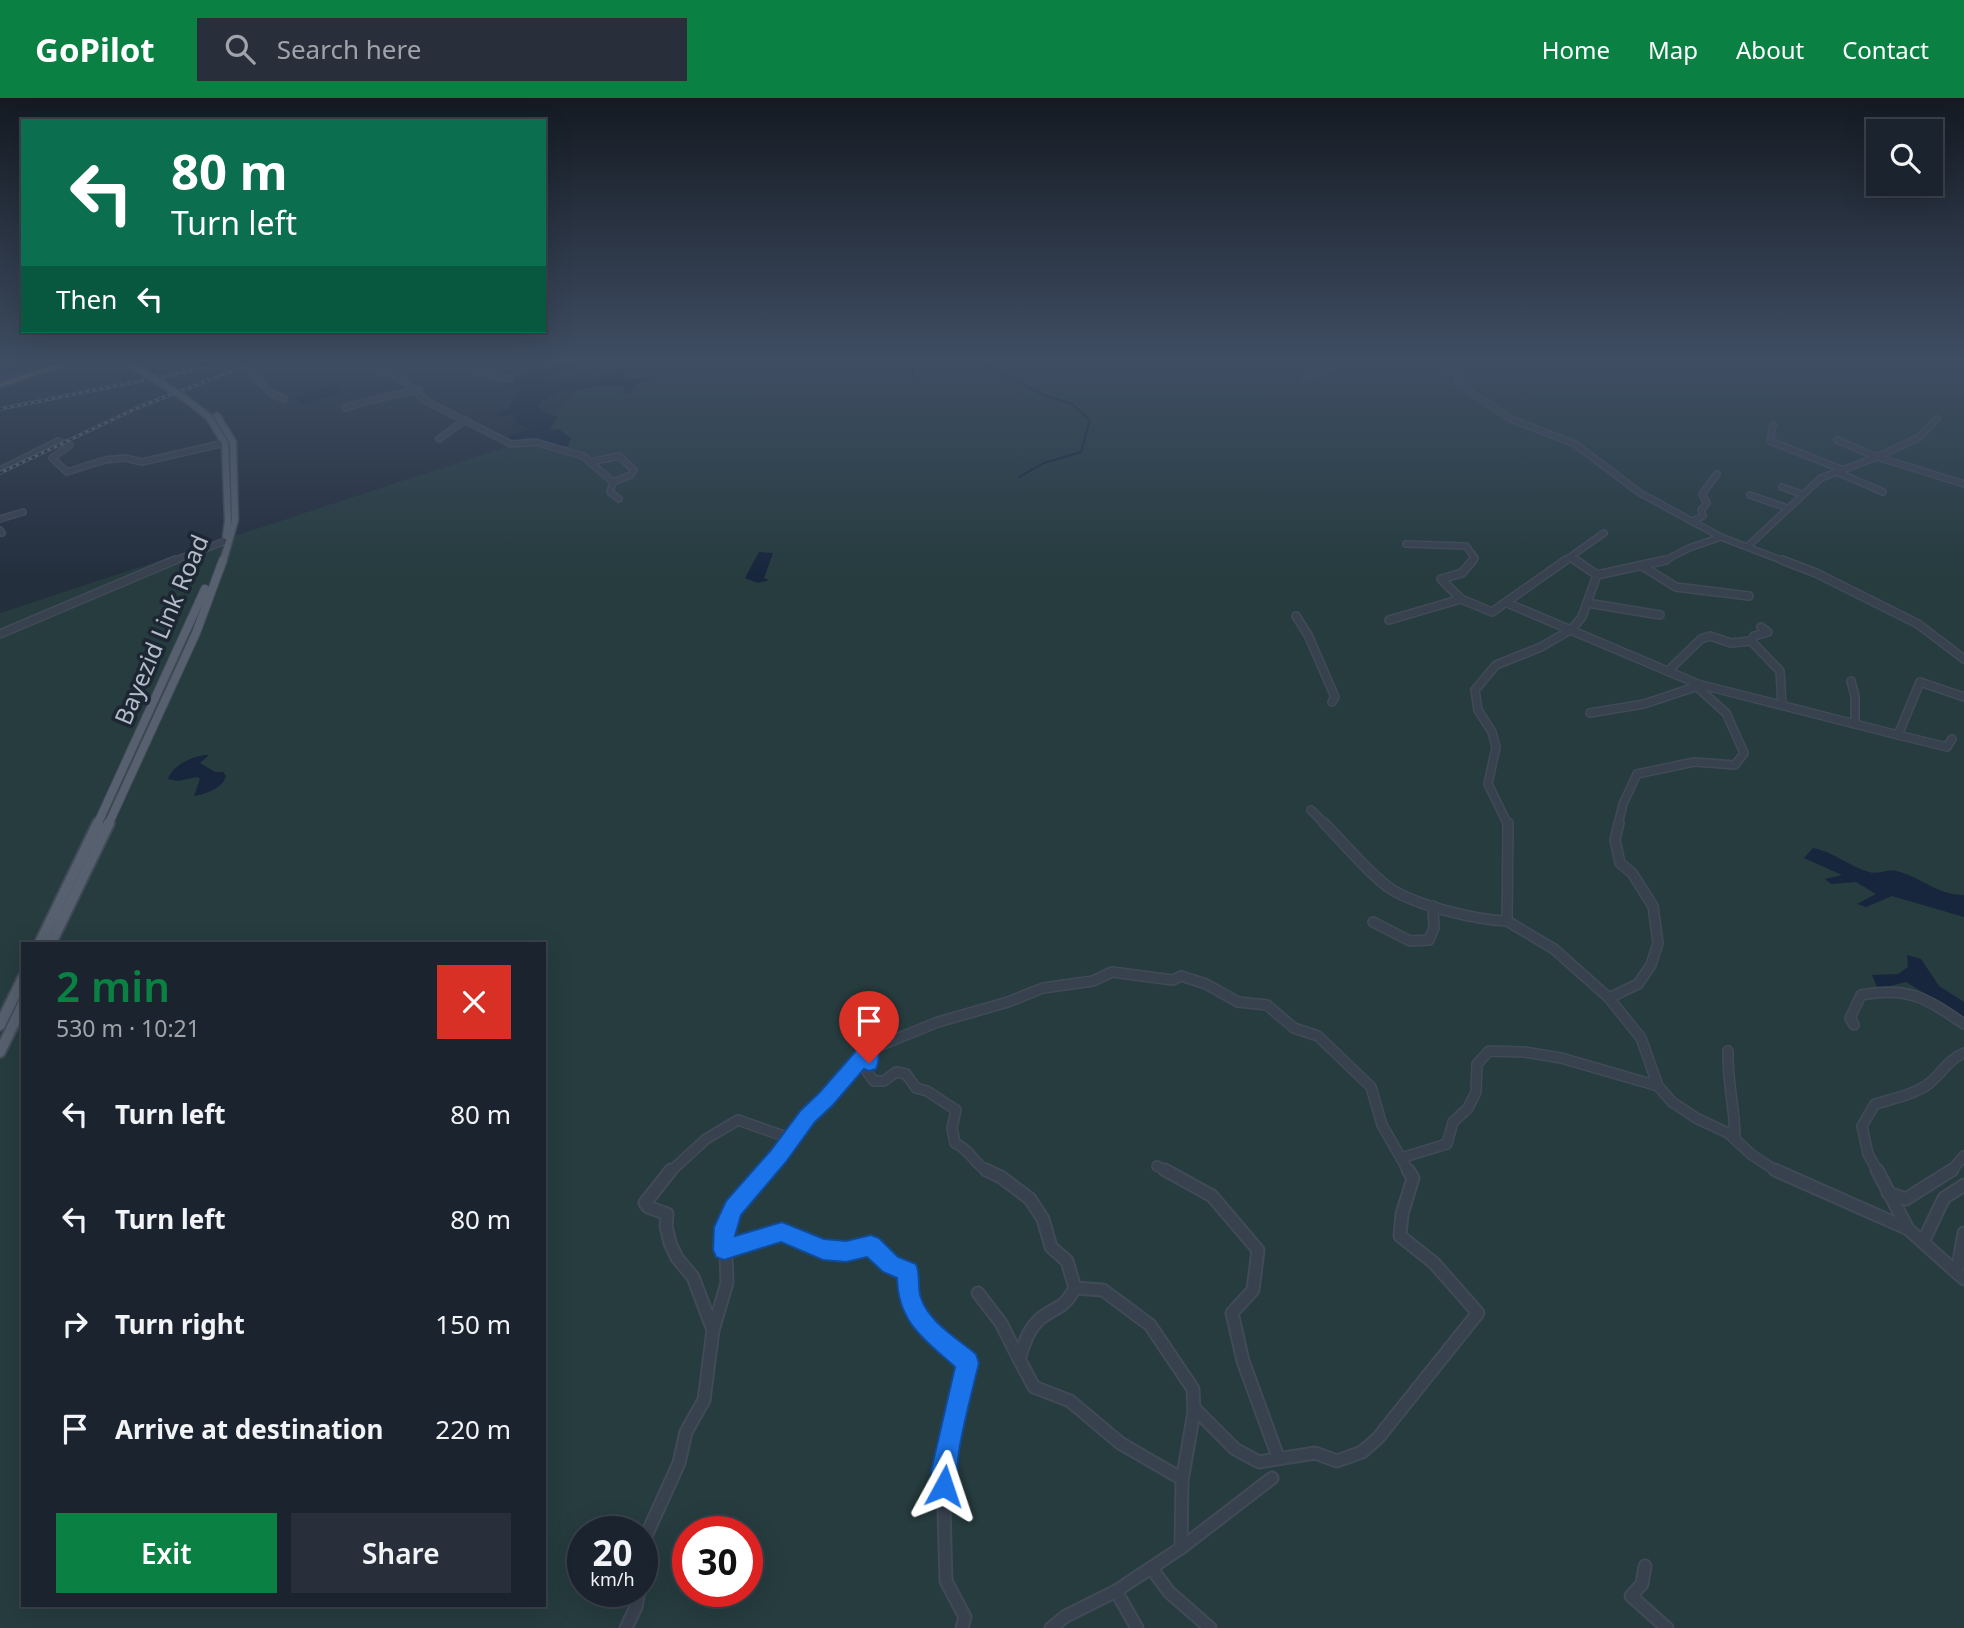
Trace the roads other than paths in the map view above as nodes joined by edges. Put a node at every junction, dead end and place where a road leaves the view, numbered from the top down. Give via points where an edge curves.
1 (220, 432) edge
2 (228, 432) edge
3 (448, 432) edge
4 (489, 432) edge
5 (1542, 432) edge
6 (1772, 432) edge
7 (1926, 432) edge
8 (439, 439) dead end
9 (1837, 440) dead end
10 (225, 443) junction
11 (1770, 449) dead end
12 (1794, 452) junction
13 (1877, 457) junction
14 (590, 462) junction
15 (0, 470) edge
16 (1840, 471) junction
17 (1717, 474) dead end
18 (613, 482) junction
19 (1964, 484) edge
20 (1782, 487) dead end
21 (1884, 492) dead end
22 (1801, 494) junction
23 (1750, 495) dead end
24 (619, 499) dead end
25 (1787, 508) junction
26 (23, 512) dead end
27 (0, 519) edge
28 (1693, 521) junction
29 (1604, 533) dead end
30 (1721, 537) junction
31 (225, 541) junction
32 (1406, 544) dead end
33 (1747, 547) junction
34 (1570, 557) junction
35 (1642, 566) junction
36 (1597, 575) junction
37 (1749, 596) dead end
38 (1461, 599) junction
39 (1507, 603) junction
40 (1587, 603) junction
41 (1660, 615) dead end
42 (1296, 616) dead end
43 (1389, 620) dead end
44 (1761, 627) dead end
45 (1572, 629) junction
46 (193, 630) junction
47 (0, 634) edge
48 (1751, 641) junction
49 (1964, 659) edge
50 (1668, 671) junction
51 (1851, 681) dead end
52 (1697, 685) junction
53 (1964, 697) edge
54 (1332, 702) dead end
55 (1782, 704) dead end
56 (1590, 713) dead end
57 (1855, 724) junction
58 (1898, 735) junction
59 (1952, 739) dead end
60 (1311, 810) dead end
61 (1433, 906) junction
62 (1507, 921) junction
63 (1373, 922) dead end
64 (40, 942) edge
65 (51, 942) edge
66 (21, 982) edge
67 (1609, 998) junction
68 (21, 1008) edge
69 (1964, 1024) edge
70 (0, 1025) edge
71 (1854, 1025) dead end
72 (1, 1050) edge
73 (869, 1050) junction
74 (1728, 1052) dead end
75 (1964, 1053) edge
76 (1658, 1086) junction
77 (792, 1139) junction
78 (1735, 1139) junction
79 (1964, 1156) edge
80 (1401, 1158) junction
81 (1157, 1166) dead end
82 (1964, 1185) edge
83 (1888, 1193) junction
84 (1908, 1229) junction
85 (1964, 1233) edge
86 (1923, 1242) junction
87 (724, 1250) junction
88 (1961, 1276) edge
89 (1075, 1289) junction
90 (978, 1293) dead end
91 (713, 1330) junction
92 (1019, 1359) junction
93 (1194, 1408) junction
94 (1278, 1457) junction
95 (1272, 1478) dead end
96 (1182, 1479) junction
97 (655, 1516) edge
98 (1181, 1548) junction
99 (1645, 1566) dead end
100 (1152, 1569) junction
101 (1116, 1591) junction
102 (636, 1607) edge
103 (626, 1628) edge
104 (962, 1628) edge
105 (1051, 1628) edge
106 (1137, 1628) edge
107 (1210, 1628) edge
108 (1667, 1628) edge

1 - 10 main road, Bayezid Link Road
2 - 46 main road, Bayezid Link Road via 233,442 235,520 200,622
3 - 8 street
4 - 14 street via 511,444 537,442
5 - 28 street via 1575,444 1640,493
6 - 12 street via 1770,441
7 - 13 street
9 - 13 street
10 - 15 street via 150,461 114,458 67,472 52,458 70,445 58,441
10 - 31 main road, Bayezid Link Road
11 - 12 street
12 - 16 street
13 - 16 street
13 - 19 street
14 - 18 street
14 - 18 street via 619,456 634,470
16 - 21 street
16 - 22 street via 1821,478
17 - 28 street via 1702,494 1707,503 1701,510 1703,516
18 - 24 street via 610,492
20 - 22 street
22 - 25 street
23 - 25 street
25 - 33 street
26 - 27 street
28 - 30 street
29 - 34 street
30 - 33 street
30 - 35 street
31 - 46 main road, Bayezid Link Road
31 - 47 street
32 - 38 street via 1466,546 1475,558 1462,573 1441,579
33 - 49 street via 1816,573 1918,624
34 - 36 street
34 - 39 street
35 - 36 street
35 - 37 street via 1676,587
36 - 40 street
38 - 39 street via 1492,612
38 - 43 street
39 - 45 street
40 - 41 street
40 - 45 street
42 - 54 street via 1335,697
44 - 48 street via 1768,632
45 - 50 street
45 - 62 street via 1541,648 1496,665 1475,690 1478,710 1496,747 1488,784 1508,823
46 - 64 main road, Bayezid Link Road
46 - 65 main road, Bayezid Link Road via 130,781
48 - 50 street via 1701,639
48 - 55 street via 1780,671
50 - 52 street
51 - 57 street
52 - 56 street via 1672,698
52 - 57 street
52 - 67 street via 1727,713 1744,753 1735,765 1694,762 1637,774 1623,804 1615,840 1620,863 1633,873 1653,906 1658,943 1638,984
53 - 58 street via 1920,682
57 - 58 street
58 - 59 street via 1947,747
60 - 61 street via 1391,889
61 - 62 street via 1483,920
61 - 63 street via 1434,928 1429,940 1410,941
62 - 67 street via 1554,949
66 - 70 main road
67 - 76 street via 1641,1038
68 - 72 main road
69 - 71 street via 1923,996 1892,989 1861,995 1850,1018
73 - 77 street
73 - 80 street via 1043,988 1093,981 1112,972 1172,980 1181,975 1238,1002 1267,1005 1294,1028 1318,1035 1371,1087 1382,1125
73 - 89 street via 868,1073 874,1081 884,1081 896,1072 906,1074 916,1088 956,1110 951,1128 955,1143 968,1149 979,1167 1030,1199 1043,1219 1051,1247 1067,1261
74 - 78 street
75 - 83 street via 1944,1063 1930,1083 1909,1095 1875,1104 1863,1126 1868,1154
76 - 78 street via 1672,1102
76 - 80 street via 1561,1058 1489,1051 1477,1064 1476,1091 1468,1108 1453,1122 1447,1144
77 - 87 street via 733,1208 724,1227
77 - 91 street via 738,1121 706,1139 674,1167 645,1203 667,1214 670,1243 693,1277
78 - 84 street via 1786,1177
79 - 83 street via 1950,1172 1906,1199
80 - 94 street via 1413,1178 1400,1236 1434,1263 1478,1312 1362,1452 1337,1461 1315,1453
81 - 94 street via 1212,1196 1258,1250 1254,1290 1232,1313 1243,1361
82 - 86 street via 1944,1198
83 - 84 street
84 - 86 street
85 - 88 street
86 - 88 street
87 - 91 street via 727,1283
87 - 104 street via 782,1232 823,1249 846,1252 871,1246 890,1265 908,1272 909,1298 922,1323 968,1363 943,1471 946,1581 965,1617
89 - 92 street via 1066,1304 1040,1320 1026,1336
89 - 93 street via 1103,1290 1150,1325 1192,1389
90 - 92 street via 1001,1323
91 - 97 street via 704,1400 686,1432 679,1463
92 - 96 street via 1034,1387 1070,1401 1120,1443
93 - 94 street via 1235,1449 1259,1462
93 - 96 street
95 - 98 street
96 - 98 street
98 - 100 street
99 - 108 street via 1642,1584 1631,1596
100 - 101 street
100 - 107 street
101 - 105 street
101 - 106 street
102 - 103 street

